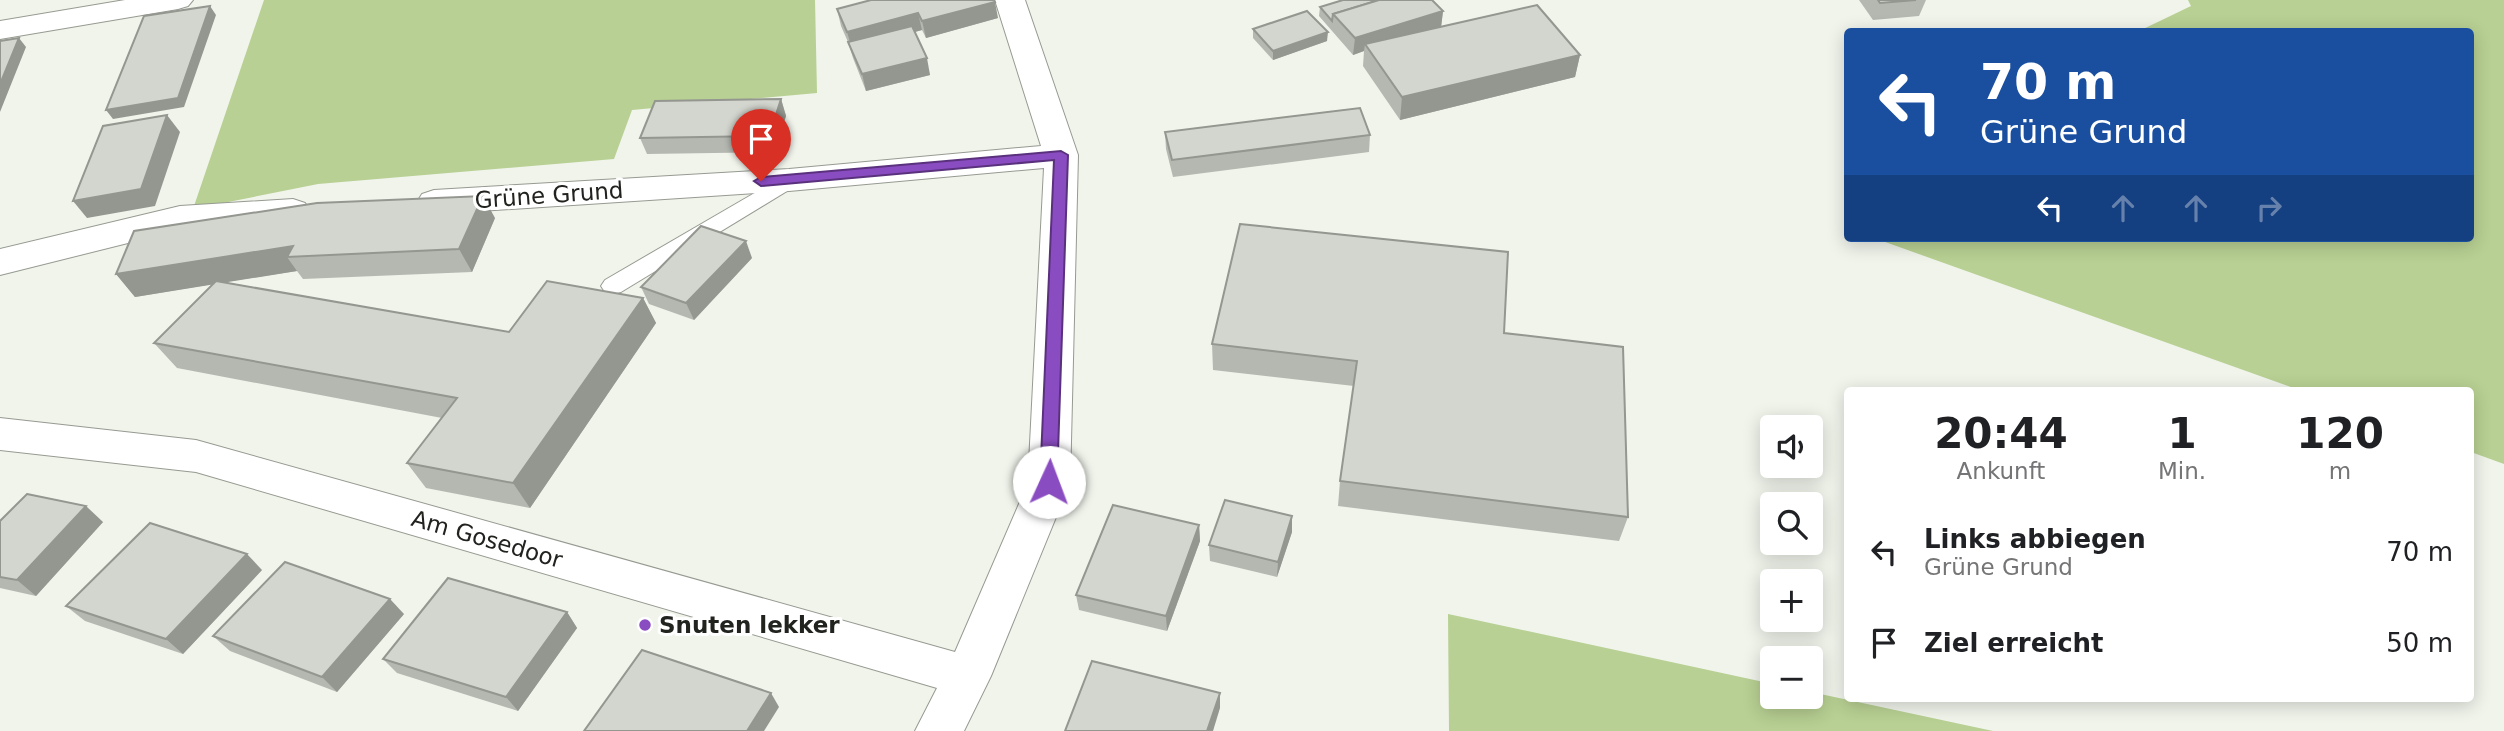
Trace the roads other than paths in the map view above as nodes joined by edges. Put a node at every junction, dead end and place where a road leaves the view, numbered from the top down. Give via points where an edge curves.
1 (178, 0) edge
2 (1010, 0) edge
3 (112, 6) edge
4 (0, 30) edge
5 (1061, 155) junction
6 (789, 180) junction
7 (401, 204) edge
8 (318, 209) edge
9 (0, 262) edge
10 (613, 286) dead end
11 (0, 434) edge
12 (968, 676) junction
13 (939, 731) edge

1 - 3 street
2 - 5 street
3 - 4 street
5 - 6 street, Grüne Grund
5 - 12 street via 1049,482
6 - 7 street, Grüne Grund
6 - 10 lane
8 - 9 street via 180,218
11 - 12 street, Am Gosedoor via 196,456
12 - 13 street

